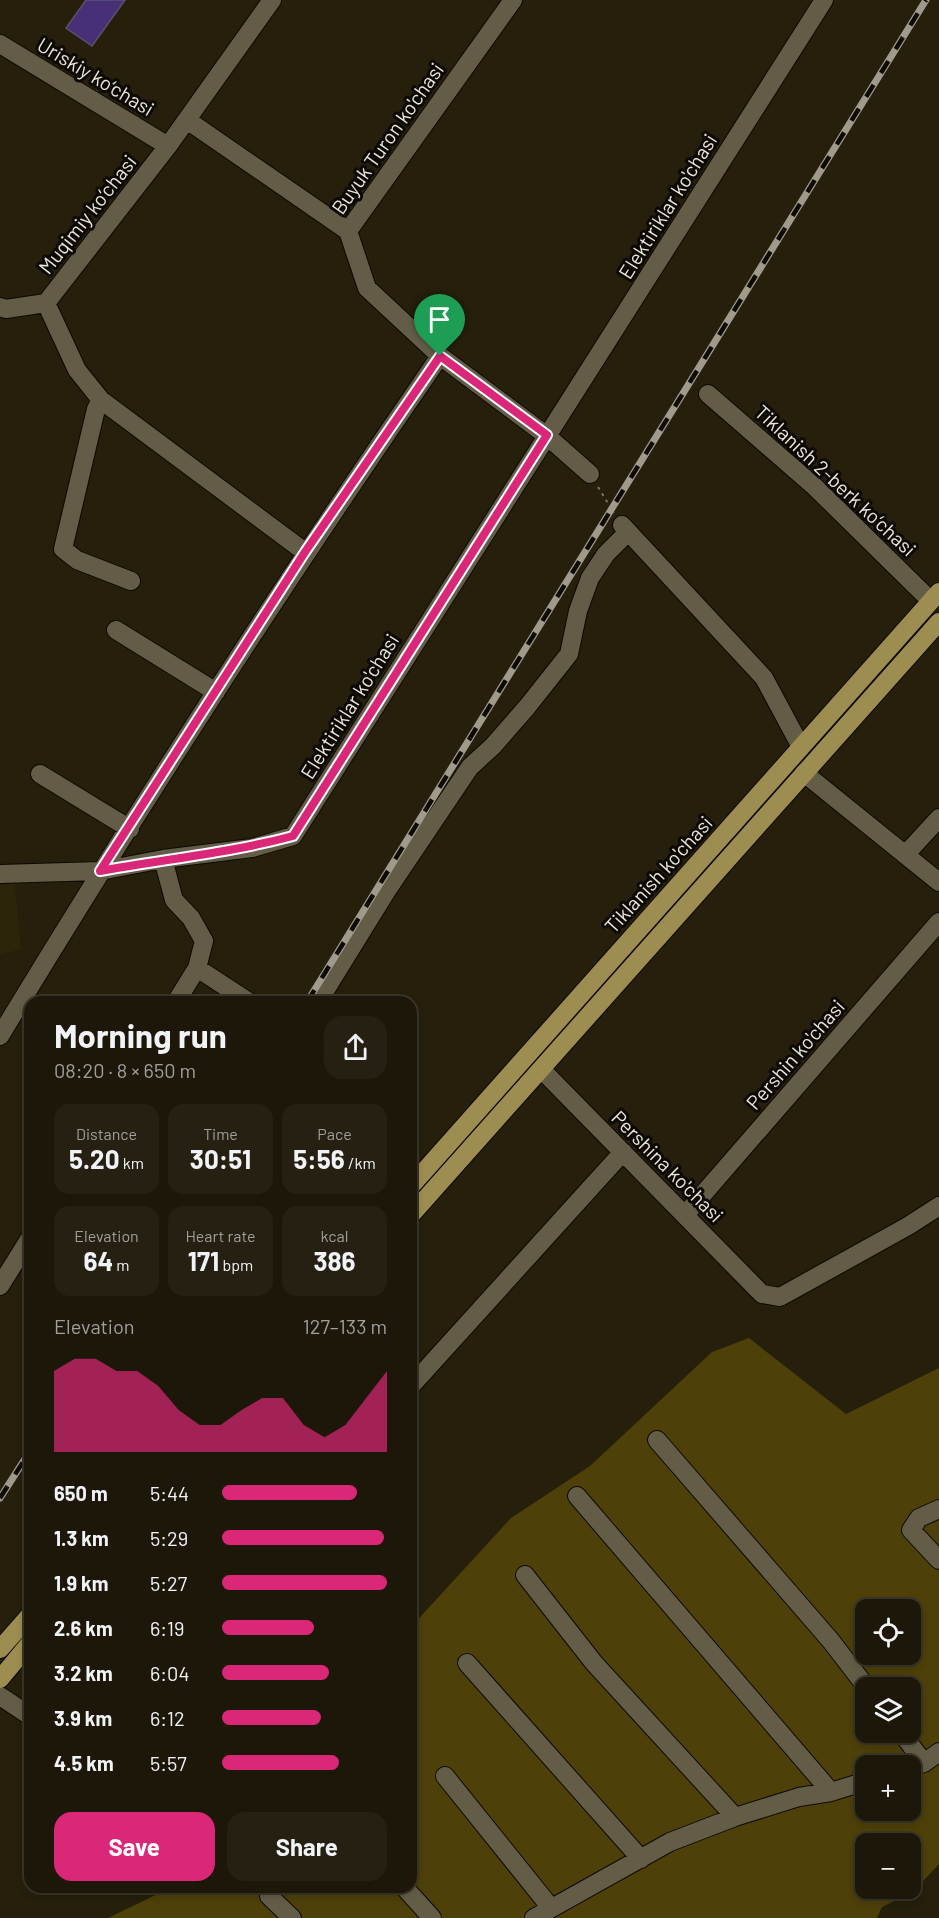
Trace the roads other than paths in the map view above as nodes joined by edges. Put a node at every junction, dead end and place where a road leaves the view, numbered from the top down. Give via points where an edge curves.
1 (272, 0) edge
2 (513, 0) edge
3 (824, 0) edge
4 (0, 44) edge
5 (187, 120) junction
6 (168, 146) junction
7 (348, 231) junction
8 (46, 303) junction
9 (2, 309) edge
10 (440, 356) junction
11 (708, 394) dead end
12 (101, 400) junction
13 (547, 435) junction
14 (590, 474) dead end
15 (305, 552) junction
16 (131, 581) dead end
17 (935, 597) edge
18 (939, 622) edge
19 (116, 630) dead end
20 (216, 692) junction
21 (801, 747) junction
22 (804, 773) junction
23 (40, 774) dead end
24 (939, 818) edge
25 (130, 829) junction
26 (906, 854) junction
27 (163, 859) junction
28 (100, 871) junction
29 (0, 874) edge
30 (939, 882) edge
31 (939, 922) edge
32 (197, 968) junction
33 (24, 996) edge
34 (24, 996) edge
35 (180, 996) edge
36 (240, 996) edge
37 (322, 996) edge
38 (0, 1036) edge
39 (541, 1069) junction
40 (623, 1152) junction
41 (417, 1179) edge
42 (939, 1206) edge
43 (417, 1208) edge
44 (685, 1215) junction
45 (24, 1248) edge
46 (0, 1286) edge
47 (417, 1379) edge
48 (657, 1440) dead end
49 (577, 1496) dead end
50 (939, 1509) edge
51 (939, 1560) edge
52 (525, 1575) dead end
53 (24, 1623) edge
54 (0, 1649) edge
55 (24, 1650) edge
56 (467, 1663) dead end
57 (859, 1677) edge
58 (0, 1678) edge
59 (0, 1696) edge
60 (24, 1712) edge
61 (939, 1752) edge
62 (921, 1763) edge
63 (445, 1776) dead end
64 (855, 1784) edge
65 (831, 1792) junction
66 (735, 1817) junction
67 (641, 1859) junction
68 (409, 1893) edge
69 (269, 1896) dead end
70 (551, 1908) junction
71 (292, 1918) edge
72 (432, 1918) edge
73 (534, 1918) edge

1 - 5 street, Muqimiy ko‘chasi
2 - 7 street, Buyuk Turon ko'chasi
3 - 13 street, Elektiriklar ko'chasi
4 - 6 street, Uriskiy ko‘chasi
5 - 6 street, Muqimiy ko‘chasi
5 - 7 street
6 - 8 street, Muqimiy ko‘chasi
7 - 10 street, Buyuk Turon ko'chasi via 367,288
8 - 9 street, Muqimiy ko‘chasi
8 - 12 street via 77,370
10 - 13 street
10 - 15 street
11 - 17 street, Tiklanish 2-berk ko‘chasi
12 - 15 street
12 - 16 street via 63,549 77,560
13 - 14 street
13 - 27 street, Elektiriklar ko'chasi via 293,836 252,848
15 - 20 street
17 - 21 main road, Tiklanish ko'chasi
18 - 22 main road
19 - 20 street
20 - 25 street
21 - 22 main road
21 - 37 street via 764,678 625,529 590,578 569,654 493,746 470,767
21 - 41 main road, Tiklanish ko'chasi
22 - 26 street
22 - 39 main road
23 - 25 street
24 - 26 street
25 - 28 street
26 - 30 street
27 - 28 street, Elektiriklar ko'chasi
27 - 32 street via 174,900 191,918 204,941
28 - 29 street, Elektiriklar ko'chasi
28 - 34 street
31 - 44 street, Pershin ko'chasi
32 - 35 street
32 - 36 street
33 - 38 street
39 - 40 street, Pershina ko'chasi
39 - 43 main road
40 - 44 street, Pershina ko'chasi
40 - 47 street
42 - 44 street, Pershina ko'chasi via 780,1297 762,1294
45 - 46 street
48 - 57 street
49 - 65 street
50 - 51 street via 920,1518 911,1530
52 - 66 street via 594,1664
53 - 54 main road
55 - 58 main road
56 - 67 street
59 - 60 street
61 - 62 street
63 - 70 street
64 - 65 street
65 - 66 street via 799,1797
66 - 67 street via 670,1842
67 - 70 street
68 - 72 street
69 - 71 street
70 - 73 street

